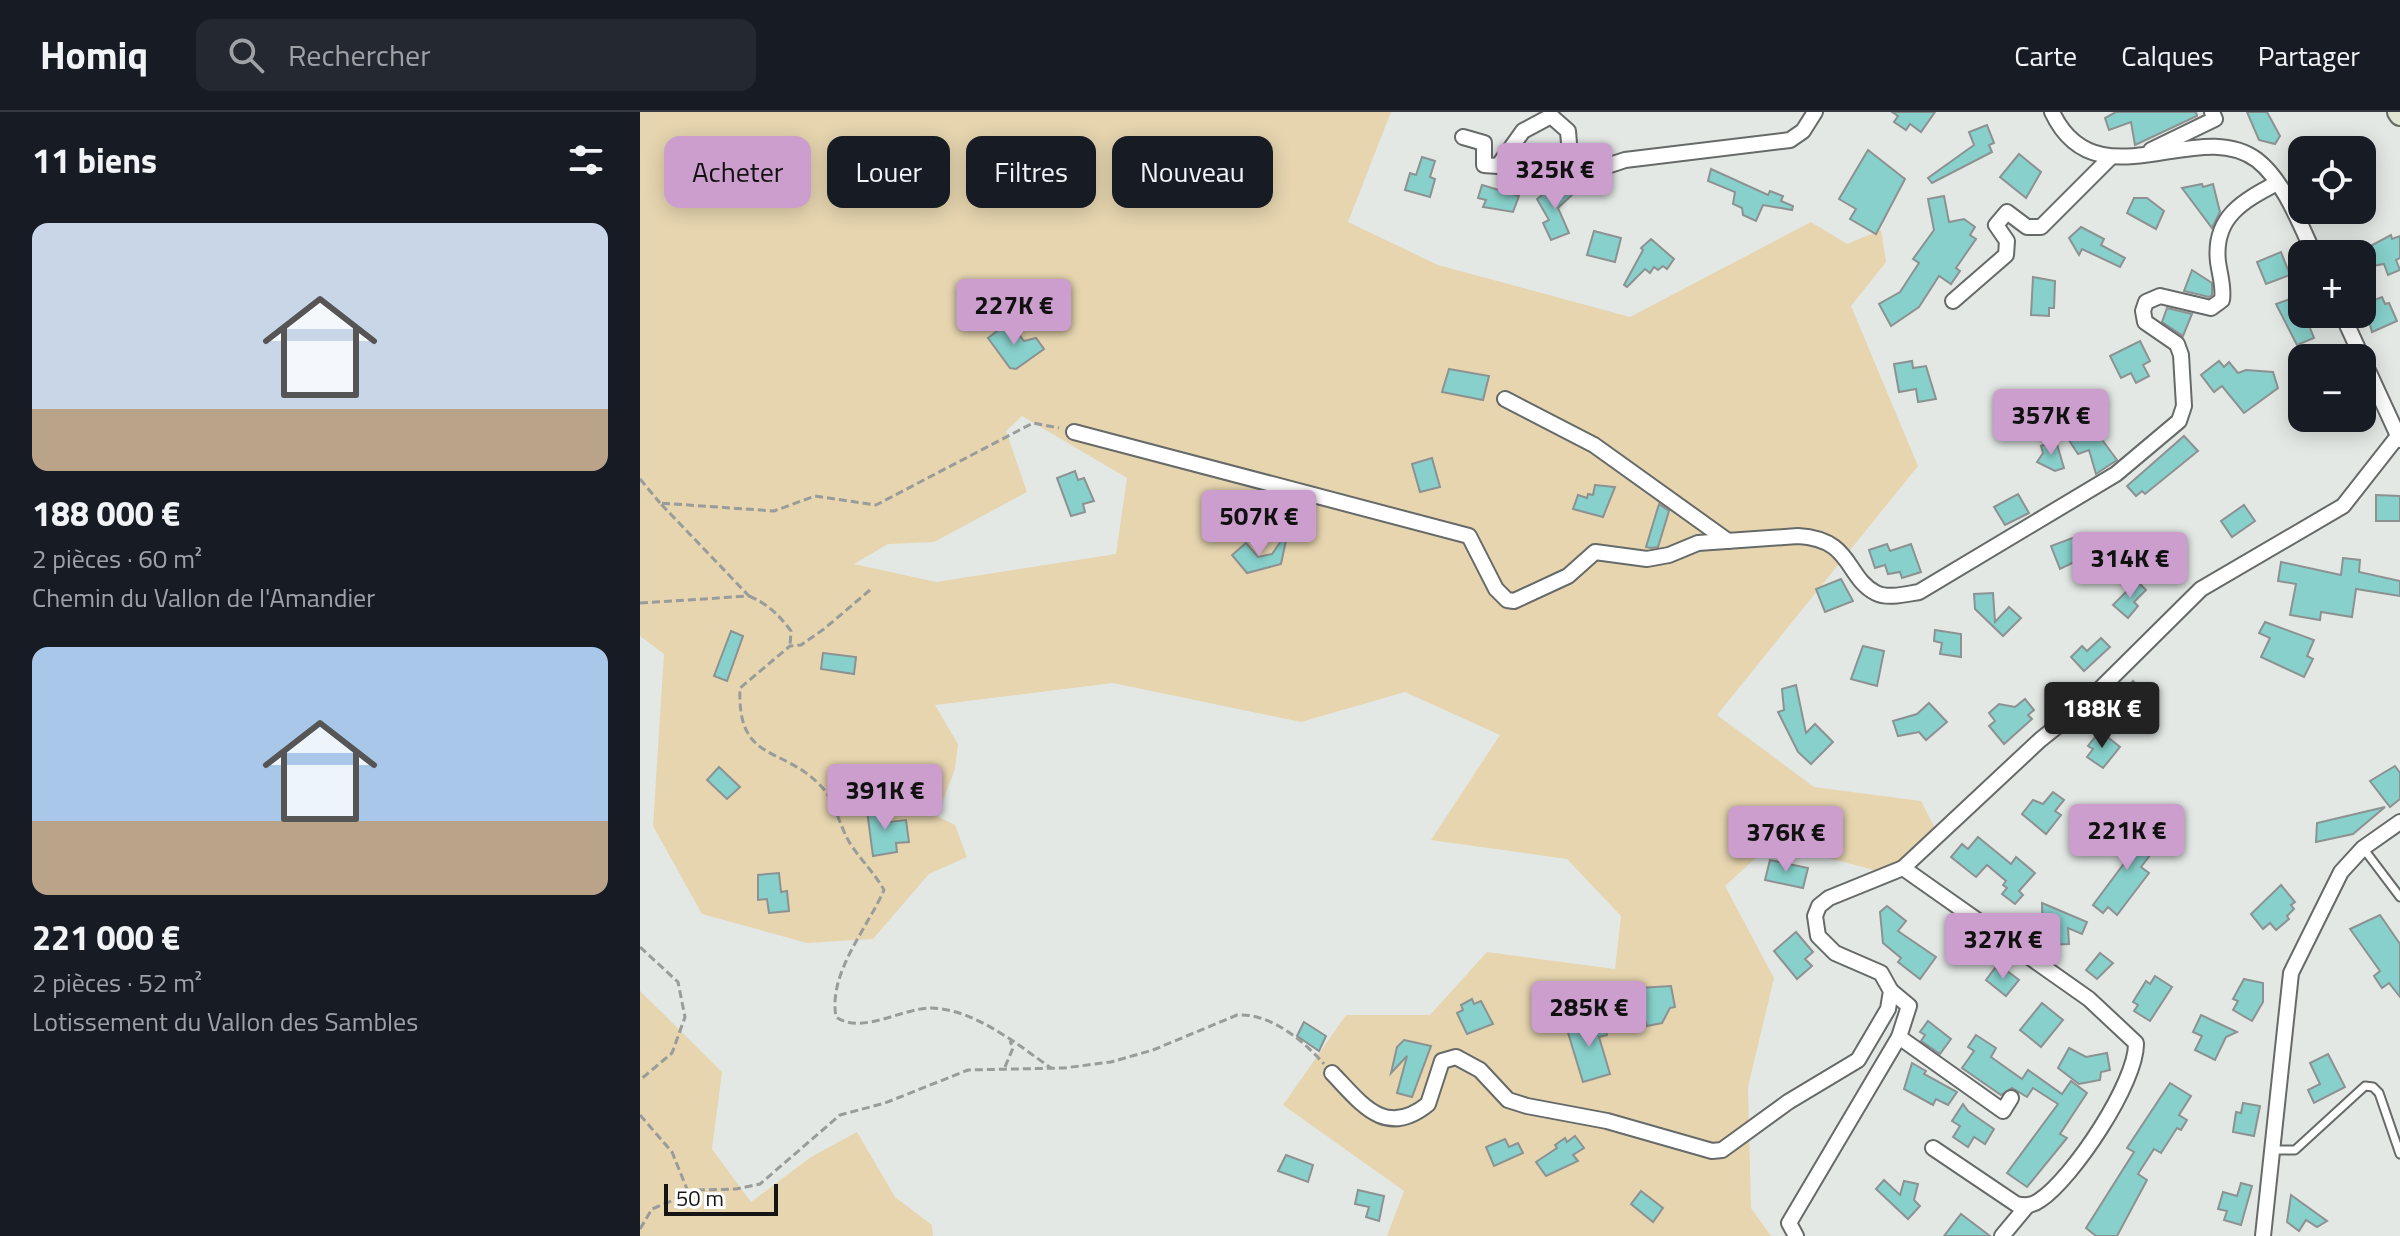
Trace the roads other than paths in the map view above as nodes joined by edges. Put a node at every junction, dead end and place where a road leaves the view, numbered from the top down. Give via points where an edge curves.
1 (1815, 112) edge
2 (2052, 112) edge
3 (2212, 112) edge
4 (1463, 137) dead end
5 (2111, 157) junction
6 (2136, 157) junction
7 (2277, 183) junction
8 (2307, 240) edge
9 (1953, 301) dead end
10 (2348, 328) edge
11 (1505, 399) dead end
12 (1074, 432) road end
13 (2399, 438) edge
14 (1728, 541) junction
15 (2400, 822) edge
16 (2363, 848) junction
17 (1903, 868) junction
18 (2400, 897) edge
19 (1891, 991) junction
20 (1899, 1037) junction
21 (1332, 1073) road end
22 (2011, 1098) dead end
23 (1933, 1148) dead end
24 (2274, 1150) junction
25 (2400, 1154) edge
26 (2027, 1206) junction
27 (1796, 1236) edge
28 (2002, 1236) edge
29 (2263, 1236) edge

1 - 4 street via 1790,140 1625,160 1595,170 1571,168 1568,131 1551,116 1523,131 1498,166 1484,165 1484,143
2 - 5 street via 2070,138
3 - 6 street via 2215,119 2205,127
5 - 6 street
5 - 9 street via 2041,227 2027,227 2007,212 1996,225 2007,241 2006,255
6 - 7 street via 2218,145 2256,159
7 - 8 street
7 - 14 street via 2239,203 2227,216 2219,239 2222,300 2211,308 2160,296 2146,302 2145,322 2177,344 2184,406 2179,421 2116,474 1919,592 1876,593 1835,547 1813,537
10 - 13 street
11 - 14 street via 1594,445
12 - 14 street via 1469,536 1507,600 1568,576 1595,552 1647,559 1698,543
13 - 17 street via 2343,506 2201,589 2085,704
15 - 16 street
16 - 18 lane
16 - 24 street via 2341,872 2291,973
17 - 19 street via 1829,898 1815,916 1824,945 1881,973
17 - 26 street via 2089,999 2136,1043 2137,1057 2096,1133 2053,1188
19 - 20 street via 1909,1006
19 - 21 street via 1888,1009 1858,1060 1722,1150 1508,1100 1480,1070 1456,1057 1442,1061 1428,1104 1405,1118 1369,1111
20 - 22 street via 2003,1111
20 - 27 street via 1789,1223
23 - 26 street via 2016,1204
24 - 25 lane via 2295,1150 2365,1086 2379,1093
24 - 29 street
26 - 28 street

